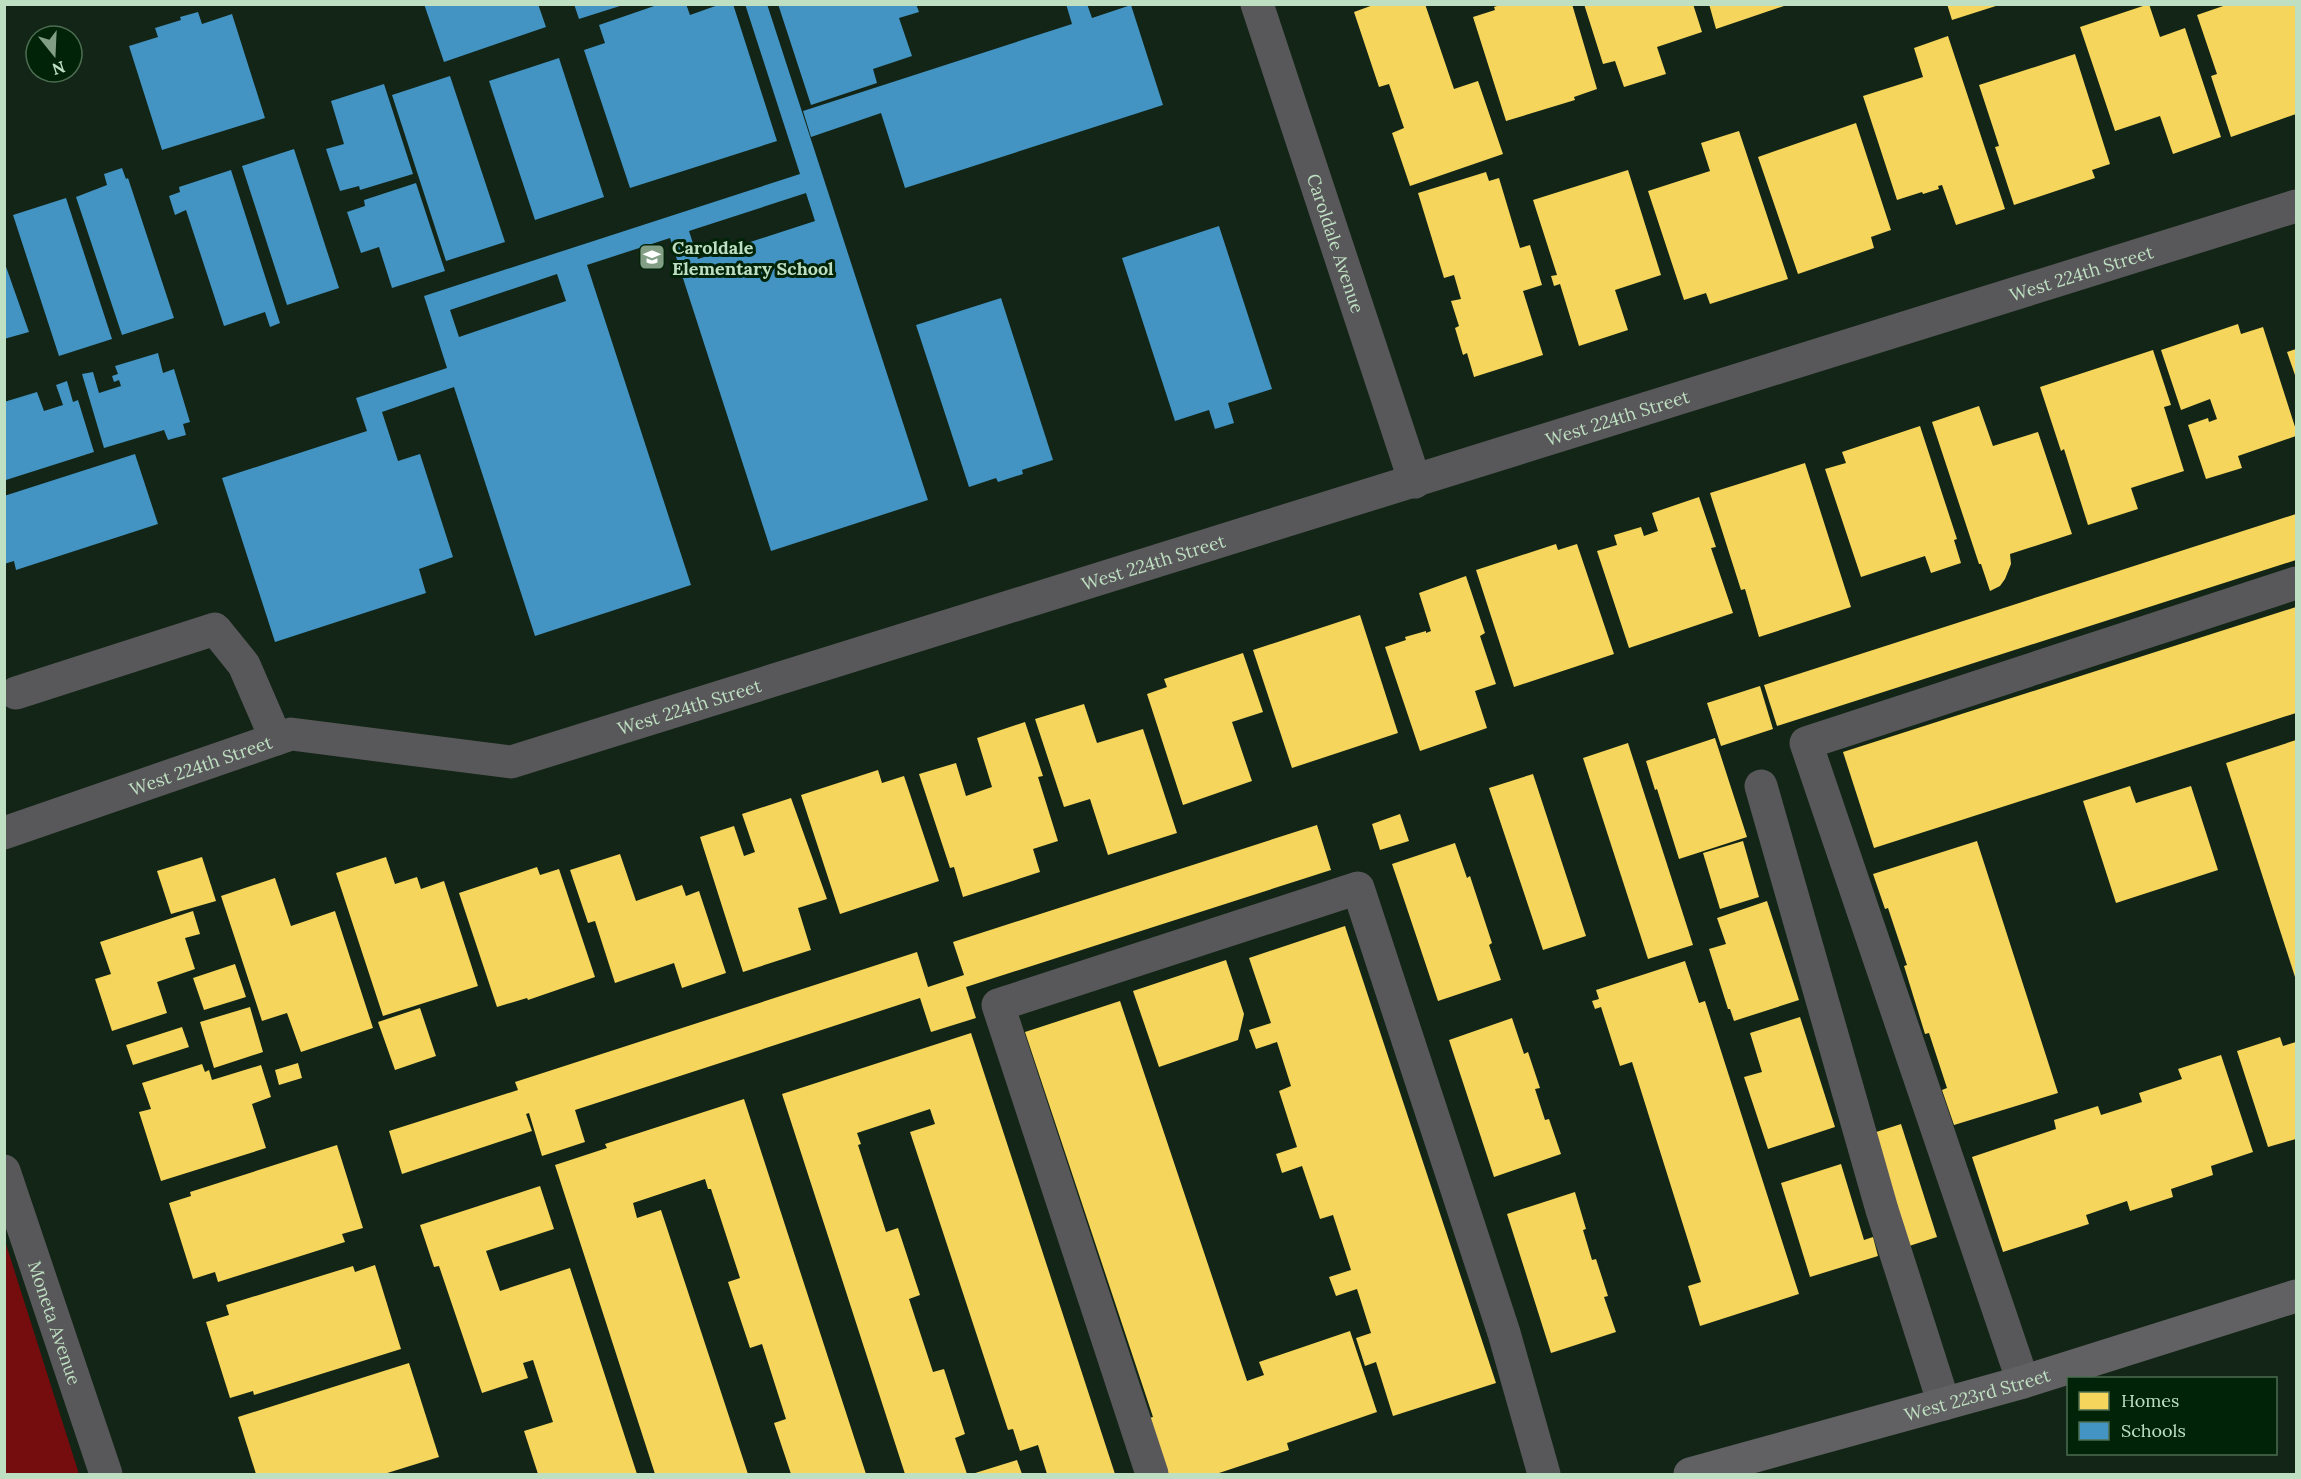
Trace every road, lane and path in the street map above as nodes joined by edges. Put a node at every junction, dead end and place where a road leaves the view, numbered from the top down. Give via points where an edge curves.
1 (1257, 4) edge
2 (2296, 206) edge
3 (1415, 482) junction
4 (2296, 583) edge
5 (16, 693) dead end
6 (276, 739) junction
7 (1761, 786) dead end
8 (4, 832) edge
9 (4, 1171) edge
10 (2296, 1296) edge
11 (2023, 1382) junction
12 (1944, 1404) junction
13 (106, 1474) edge
14 (1152, 1474) edge
15 (1544, 1474) edge
16 (1690, 1474) edge

1 - 3 street, Caroldale Avenue
2 - 3 street, West 224th Street
3 - 6 street, West 224th Street via 511,762 291,734
4 - 11 street via 1806,743
5 - 6 street via 215,629 244,665
6 - 8 street, West 224th Street
7 - 12 street via 1882,1210
9 - 13 street, Moneta Avenue
10 - 11 main road, West 223rd Street
11 - 12 main road, West 223rd Street
12 - 16 main road, West 223rd Street
14 - 15 street via 998,1005 1358,888 1504,1333

